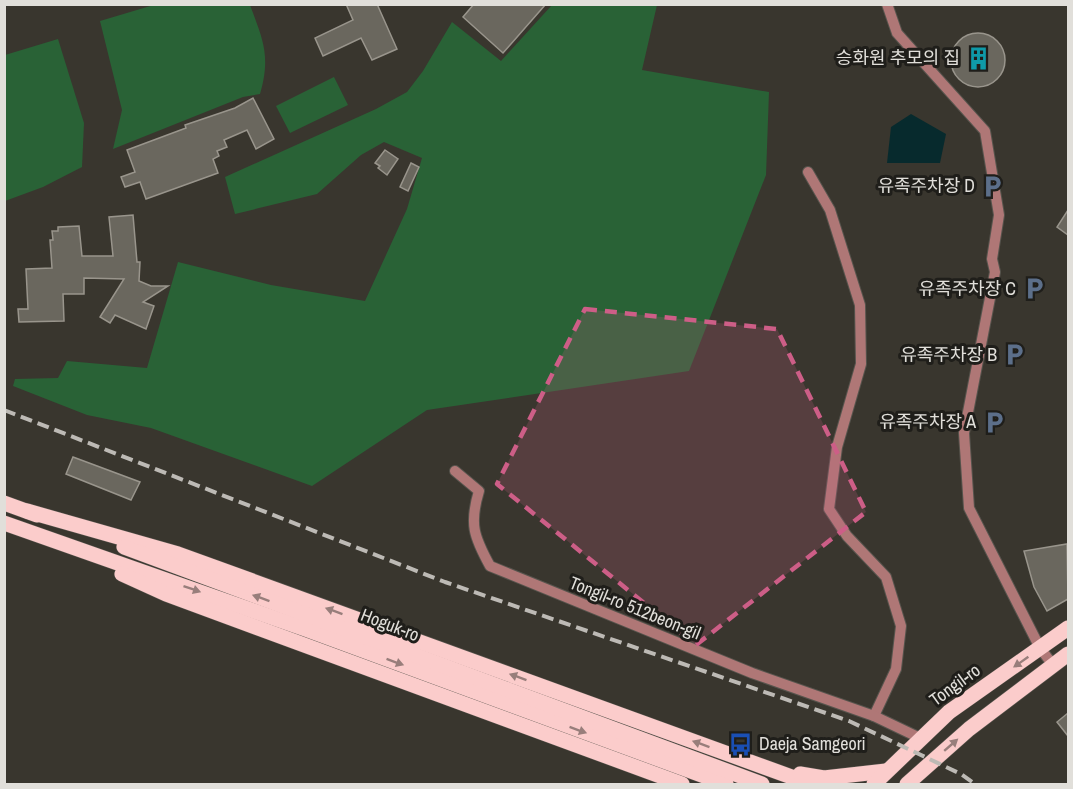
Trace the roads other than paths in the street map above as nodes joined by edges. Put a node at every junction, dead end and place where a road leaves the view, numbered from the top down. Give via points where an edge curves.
1 (887, 4) edge
2 (808, 172) dead end
3 (455, 471) dead end
4 (4, 503) edge
5 (27, 511) junction
6 (11, 526) edge
7 (1068, 628) edge
8 (1040, 648) junction
9 (1068, 654) edge
10 (1053, 665) junction
11 (874, 716) junction
12 (920, 738) junction
13 (776, 770) junction
14 (886, 771) junction
15 (726, 780) edge
16 (682, 784) edge
17 (762, 784) edge
18 (793, 784) edge
19 (811, 784) edge
20 (874, 784) edge
21 (907, 784) edge

1 - 8 street via 897,33 985,131 999,215 992,259 995,272 964,433 969,508
2 - 11 street via 830,210 860,305 861,364 837,447 829,509 847,536 886,577 901,626 896,669
3 - 11 street, Tongil-ro 512beon-gil via 479,490 473,512 475,539 490,566 752,673
4 - 5 main road, Hoguk-ro
13 -> 5 main road via 178,554
15 -> 5 main road, Hoguk-ro
6 -> 15 main road, Hoguk-ro
6 - 16 main road via 166,594
7 - 8 main road, Tongil-ro
8 - 10 street
8 -> 12 main road, Tongil-ro via 949,712
9 - 10 main road
21 -> 10 main road via 969,729
11 - 12 street, Tongil-ro 512beon-gil
12 - 14 main road, Tongil-ro
13 - 14 main road via 824,778
13 - 18 main road
13 - 19 main road
14 - 20 main road, Tongil-ro
15 - 17 main road, Hoguk-ro

